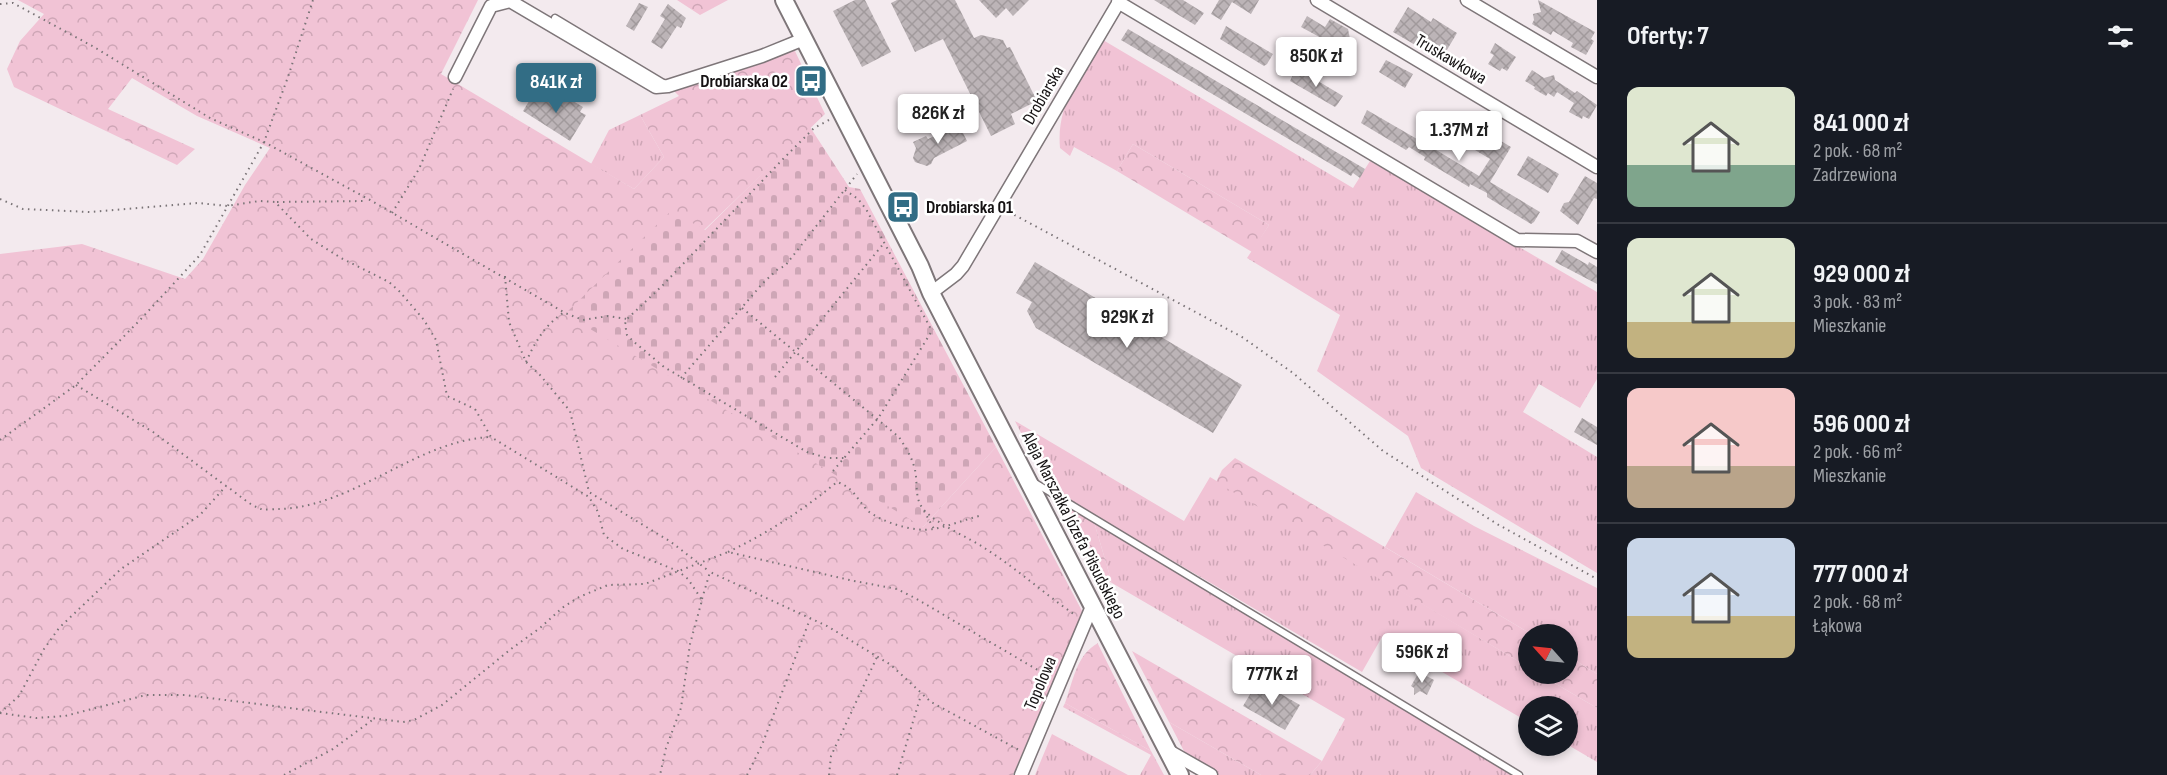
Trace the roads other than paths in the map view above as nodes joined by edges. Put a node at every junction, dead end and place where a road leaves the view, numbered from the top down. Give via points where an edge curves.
1 (783, 0) edge
2 (1317, 0) edge
3 (1467, 0) edge
4 (1119, 1) edge
5 (555, 18) dead end
6 (804, 39) junction
7 (455, 77) road end
8 (1597, 77) edge
9 (662, 86) junction
10 (1597, 167) edge
11 (1597, 252) edge
12 (932, 293) junction
13 (1029, 480) junction
14 (1093, 604) junction
15 (1167, 750) junction
16 (1021, 775) edge
17 (1180, 775) edge
18 (1211, 775) edge
19 (1519, 775) edge

1 - 6 main road, Aleja Marszałka Józefa Piłsudskiego
2 - 10 street, Truskawkowa
3 - 8 street
4 - 11 street via 1517,240 1577,241
4 - 12 street, Drobiarska via 963,266
5 - 9 lane
6 - 9 street
6 - 12 main road, Aleja Marszałka Józefa Piłsudskiego
7 - 9 street via 491,6 510,1
12 - 13 main road, Aleja Marszałka Józefa Piłsudskiego
13 - 14 main road, Aleja Marszałka Józefa Piłsudskiego
13 - 19 lane
14 - 15 main road, Aleja Marszałka Józefa Piłsudskiego
14 - 16 street, Topolowa
15 - 17 main road, Aleja Marszałka Józefa Piłsudskiego
15 - 18 street

